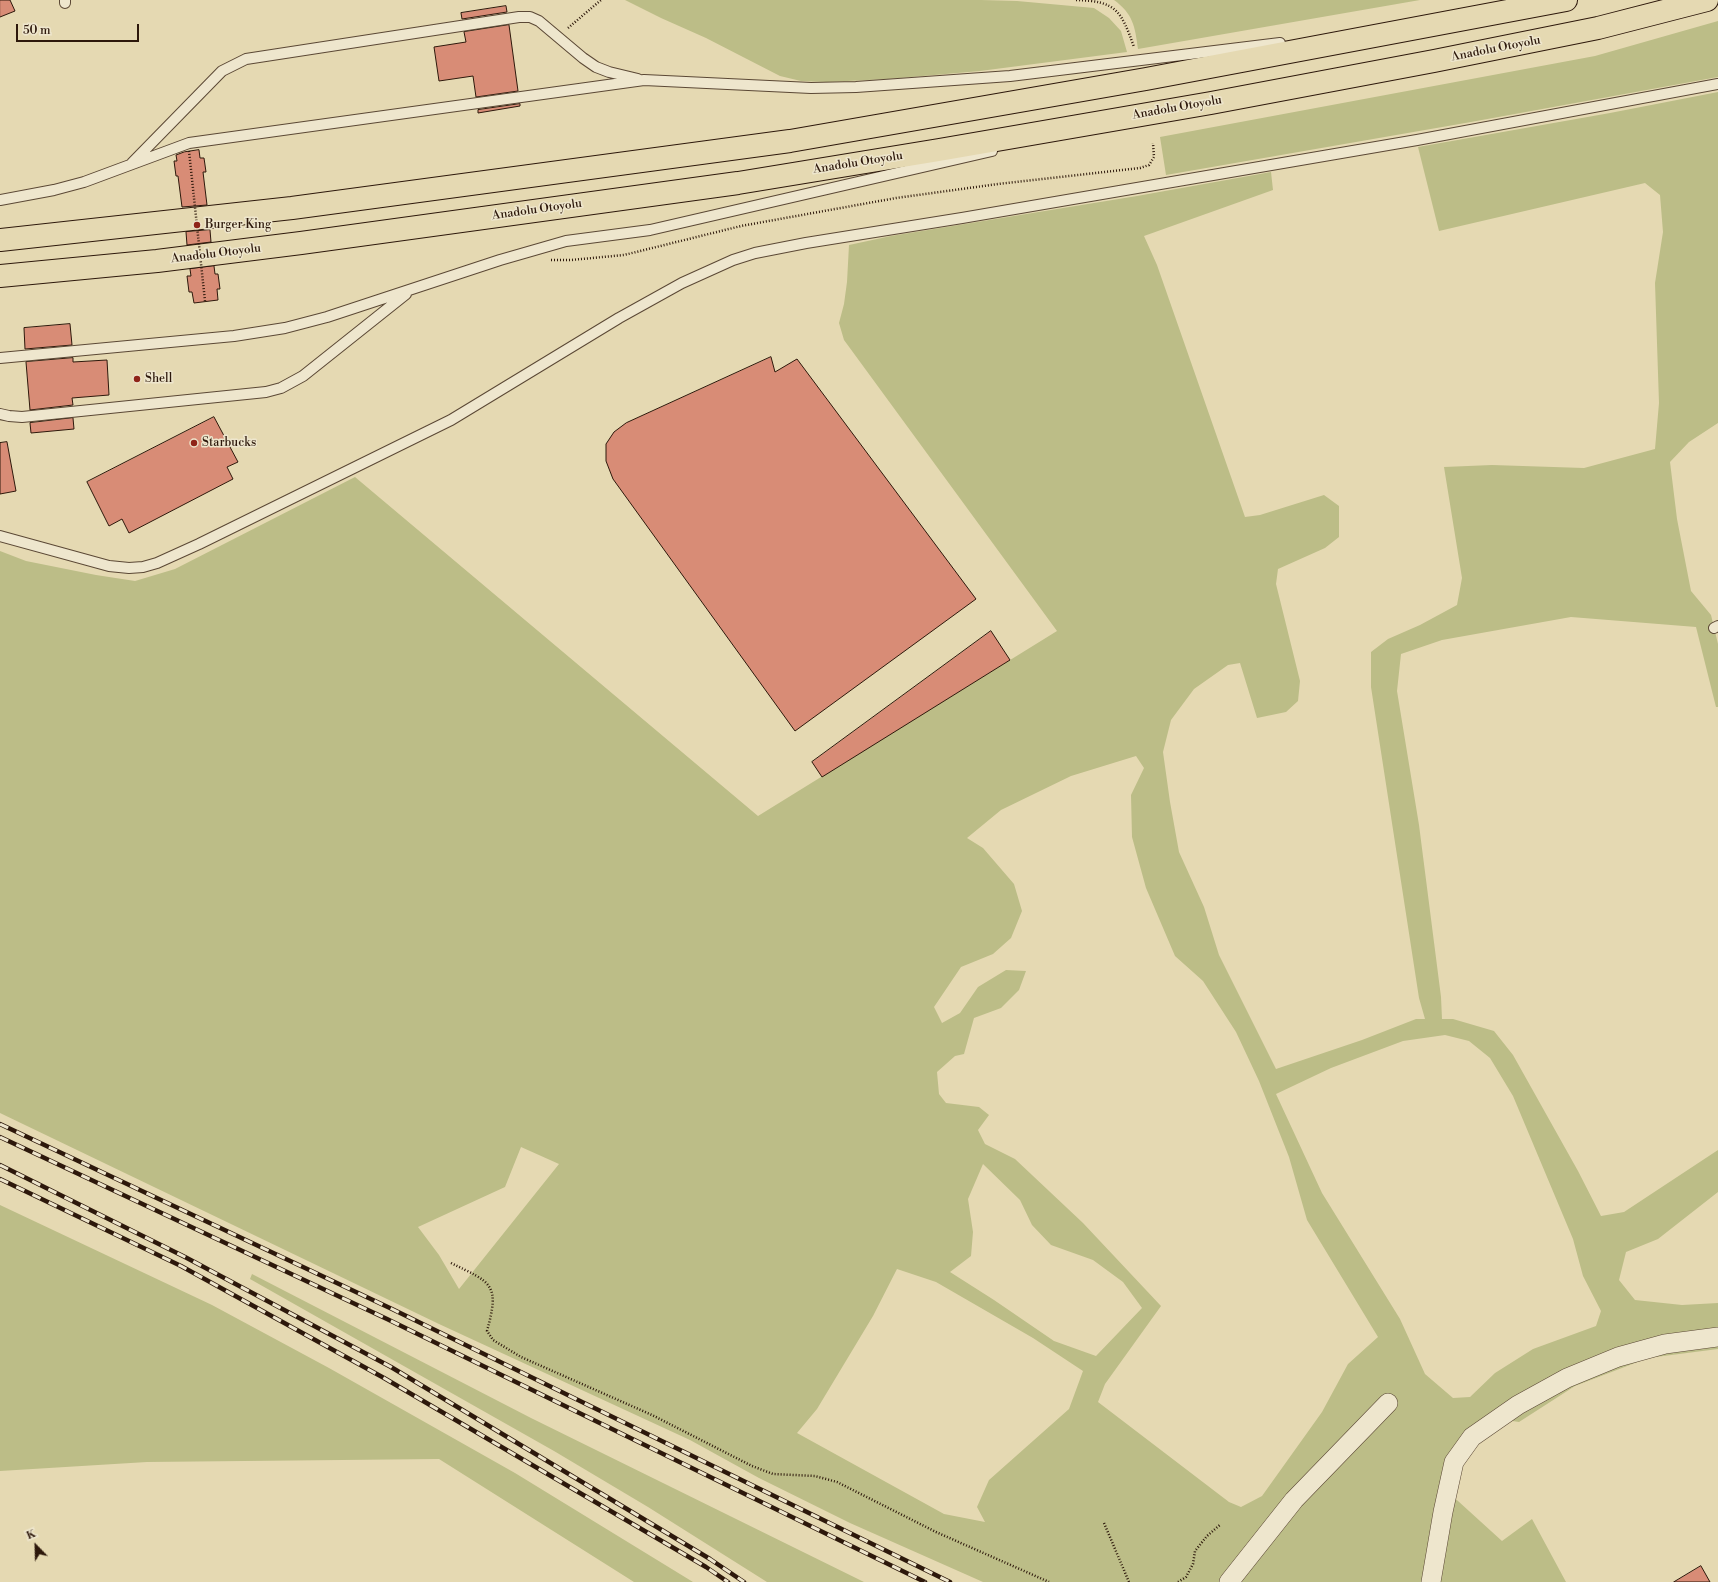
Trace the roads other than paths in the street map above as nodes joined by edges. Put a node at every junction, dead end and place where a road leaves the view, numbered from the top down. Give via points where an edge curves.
1 (1566, 0) edge
2 (1707, 0) edge
3 (1462, 20) junction
4 (644, 80) junction
5 (1718, 84) edge
6 (1211, 103) junction
7 (130, 165) junction
8 (0, 200) edge
9 (0, 240) edge
10 (0, 276) edge
11 (411, 290) junction
12 (0, 358) edge
13 (0, 414) edge
14 (0, 536) edge
15 (1718, 1337) edge
16 (1388, 1403) dead end
17 (1229, 1582) edge
18 (1431, 1582) edge

1 - 3 highway
2 - 6 highway, Anadolu Otoyolu via 1598,28
3 - 4 lane via 1010,76 908,84 811,88
3 - 9 highway via 1146,79 790,140 292,208
4 - 7 lane via 189,143
4 - 7 lane via 596,67 539,21 530,17 246,59 222,70
5 - 14 lane via 1417,140 755,253 682,283 619,318 451,420 157,563 129,568 109,566
6 - 10 highway, Anadolu Otoyolu via 738,183 301,244
6 - 11 lane via 650,230 566,242 500,260
7 - 8 lane via 84,182
11 - 12 lane via 327,317 278,329 234,336
11 - 13 lane via 303,376 281,388 22,417
15 - 18 street via 1664,1344 1618,1357 1567,1378 1518,1405 1472,1437 1454,1462
16 - 17 street via 1294,1500

